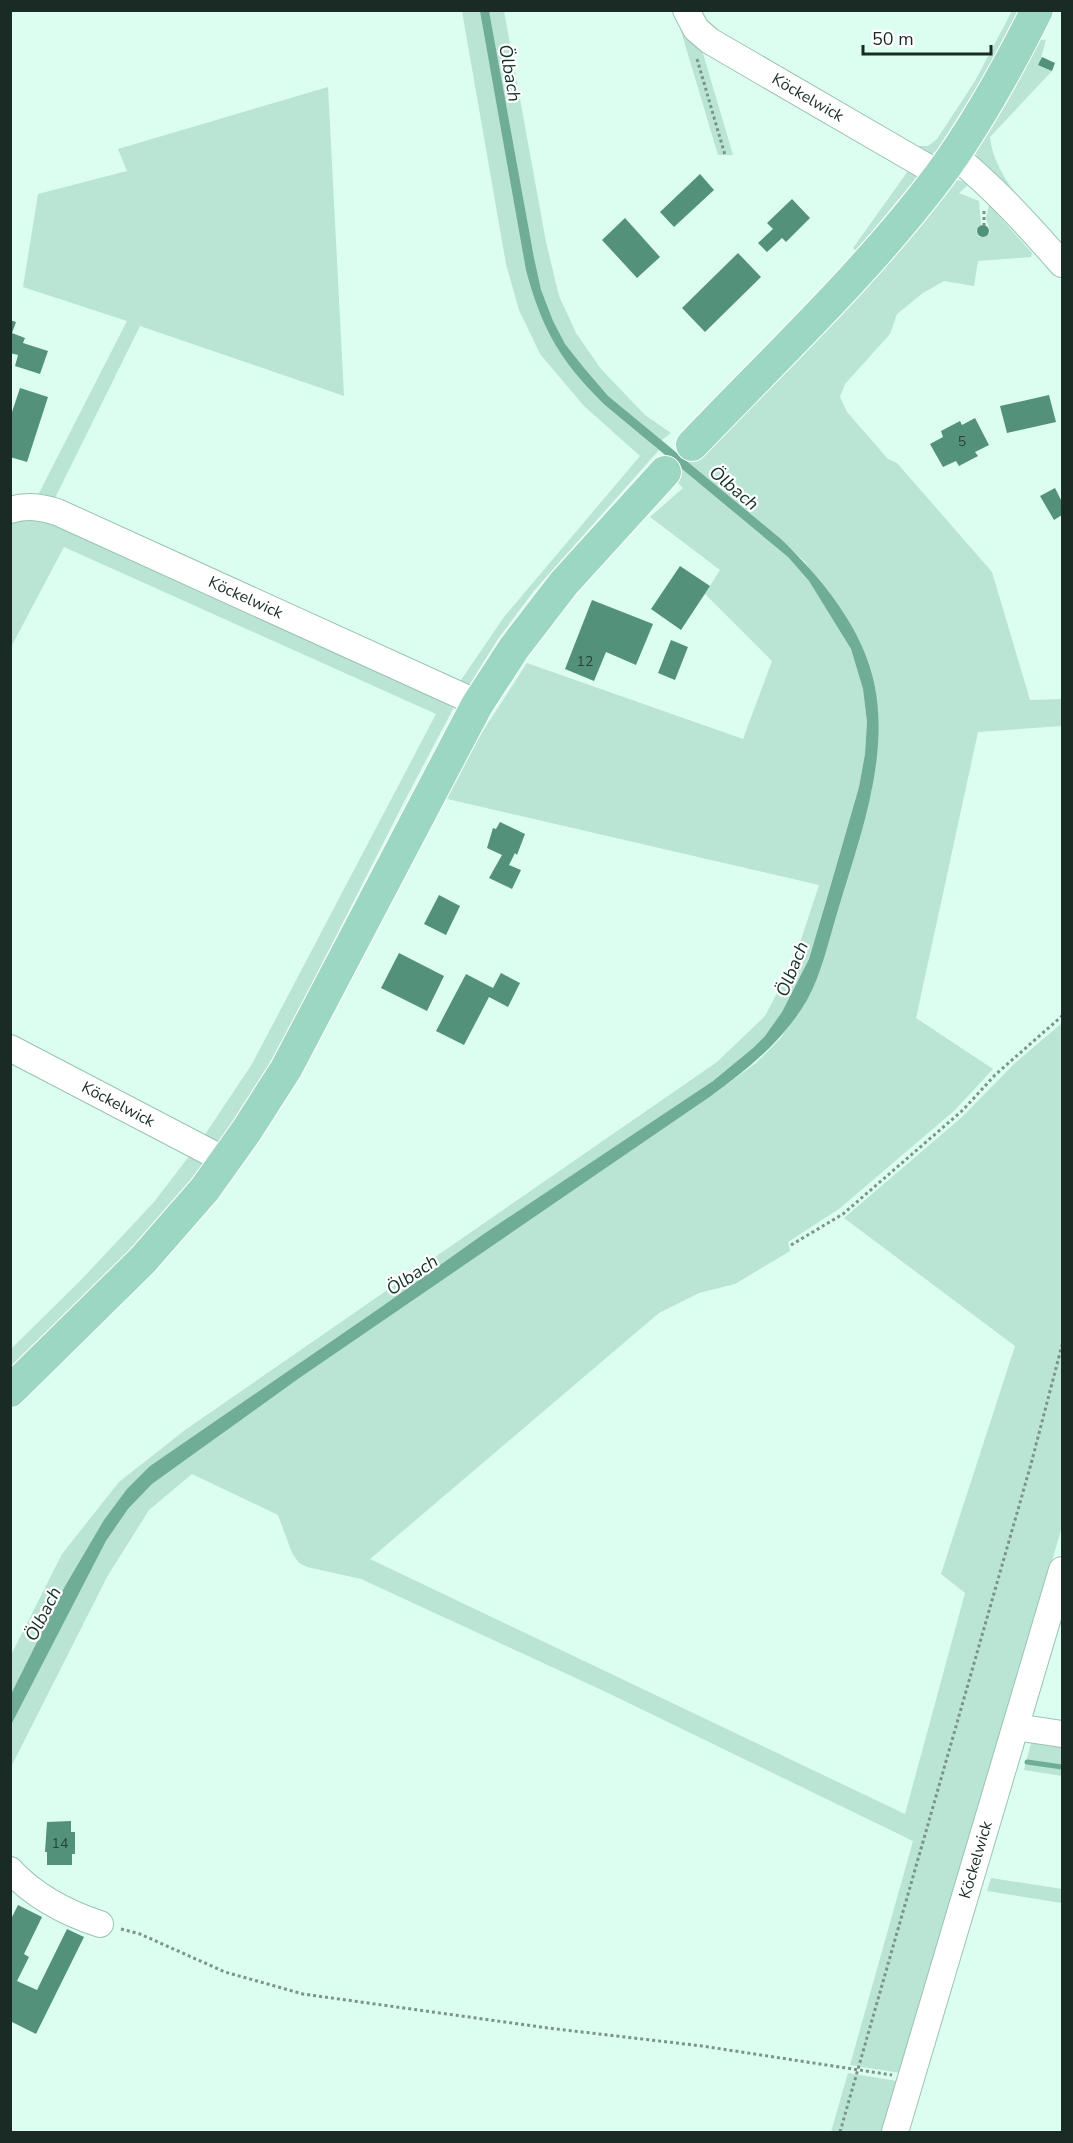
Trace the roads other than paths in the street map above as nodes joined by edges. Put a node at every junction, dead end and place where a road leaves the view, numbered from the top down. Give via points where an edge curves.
1 (1037, 10) edge
2 (691, 20) edge
3 (946, 165) junction
4 (1062, 264) edge
5 (692, 445) joint
6 (665, 472) joint
7 (10, 510) edge
8 (477, 705) junction
9 (10, 1048) edge
10 (224, 1163) junction
11 (10, 1391) edge
12 (1062, 1570) edge
13 (1055, 1618) edge
14 (1016, 1727) junction
15 (1062, 1734) edge
16 (10, 1870) edge
17 (100, 1924) road end
18 (895, 2133) edge

1 - 3 main road via 1015,55
2 - 3 street, Köckelwick via 710,41 927,167
3 - 4 street, Köckelwick via 986,181
3 - 5 main road via 873,256
5 - 6 street
6 - 8 main road via 564,583
7 - 8 street, Köckelwick via 24,506 57,512
8 - 10 main road via 286,1069
9 - 10 street, Köckelwick
10 - 11 main road via 143,1260
12 - 13 street, Köckelwick
13 - 14 street, Köckelwick
14 - 15 street
14 - 18 street, Köckelwick
16 - 17 street via 37,1895 75,1916

